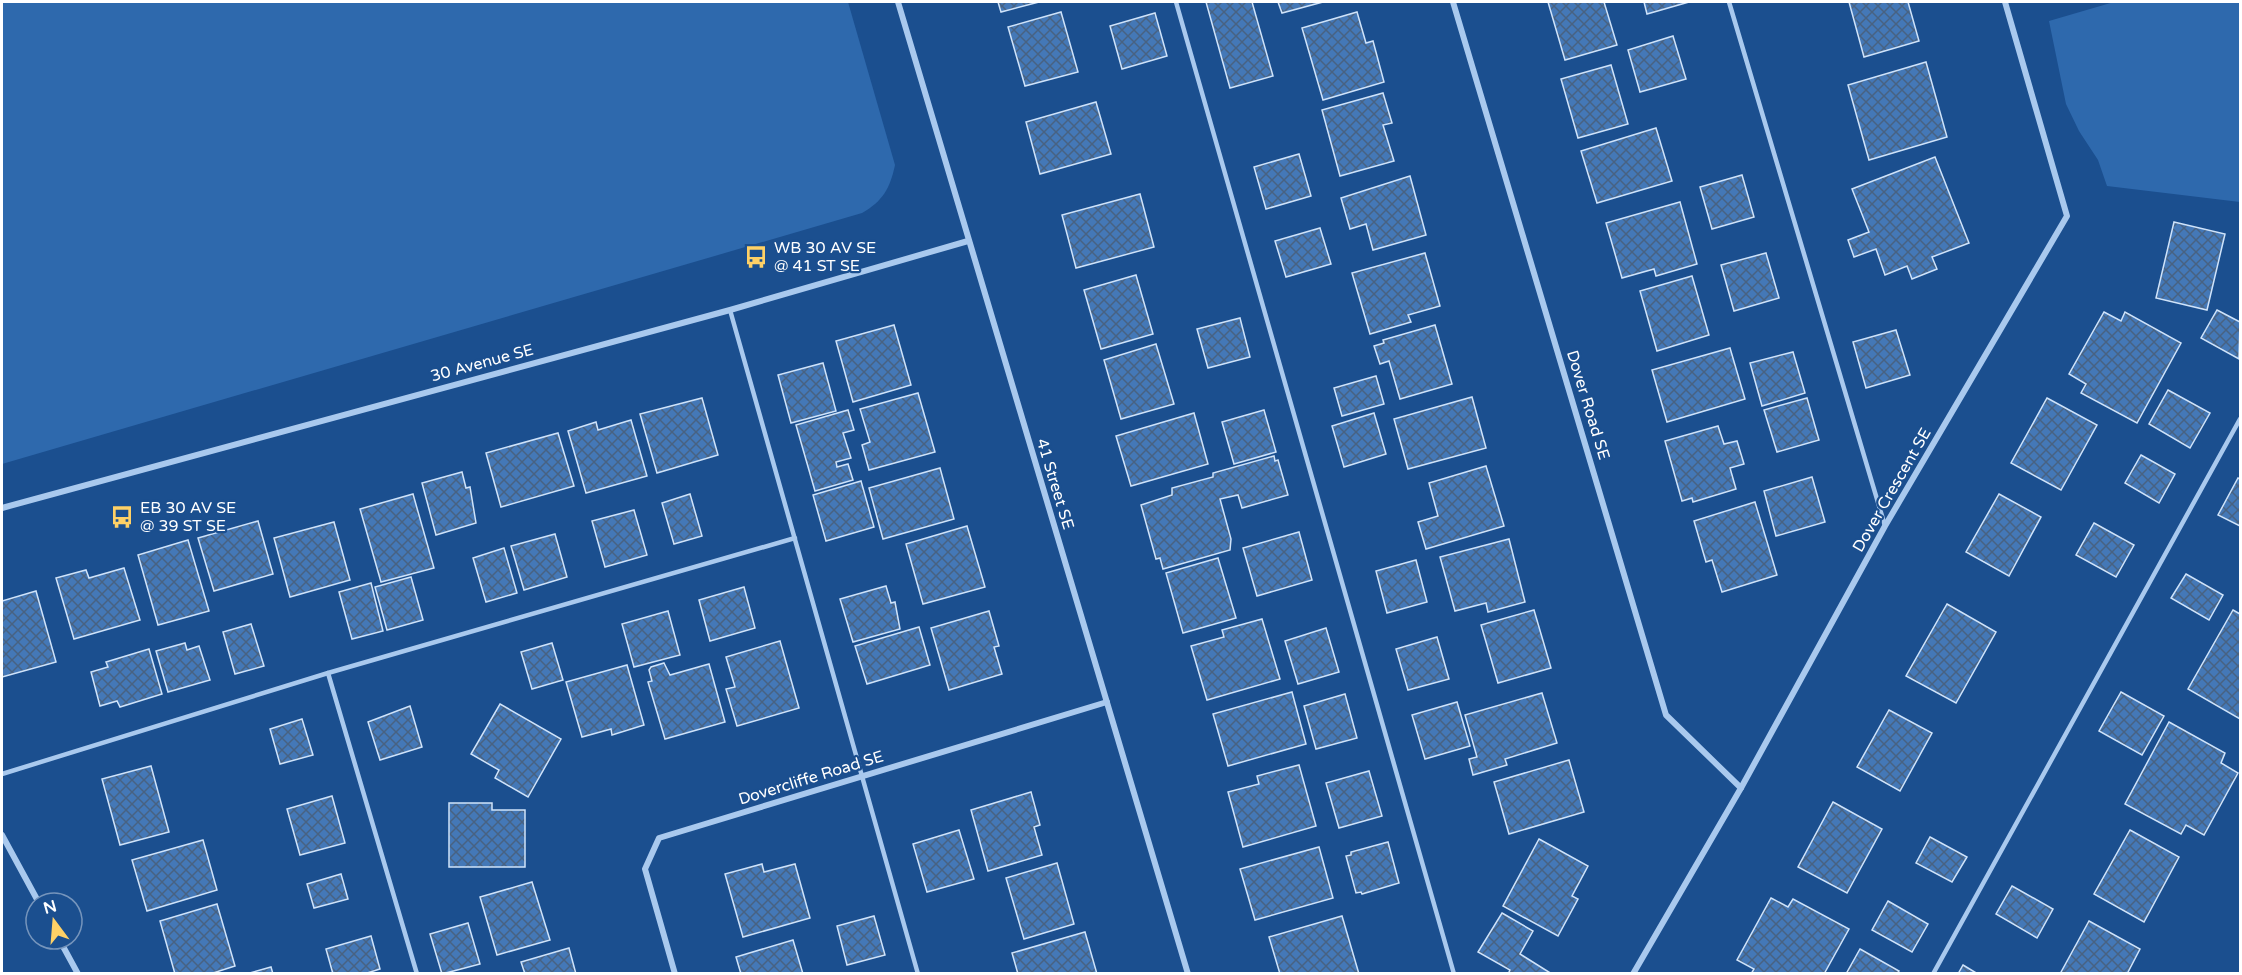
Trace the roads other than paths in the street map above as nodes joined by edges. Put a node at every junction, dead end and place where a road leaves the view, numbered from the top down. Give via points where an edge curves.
1 (898, 2) edge
2 (1176, 2) edge
3 (1453, 2) edge
4 (1729, 2) edge
5 (2005, 2) edge
6 (968, 241) junction
7 (730, 310) junction
8 (2241, 419) edge
9 (2, 508) edge
10 (1885, 526) junction
11 (795, 538) junction
12 (328, 673) junction
13 (1107, 702) junction
14 (2, 774) edge
15 (862, 776) junction
16 (1741, 788) junction
17 (2, 835) edge
18 (32, 891) edge
19 (66, 951) edge
20 (78, 974) edge
21 (417, 974) edge
22 (675, 974) edge
23 (918, 974) edge
24 (1188, 974) edge
25 (1454, 974) edge
26 (1634, 974) edge
27 (1933, 974) edge

1 - 6 street, 41 Street SE
2 - 25 lane
3 - 16 street, Dover Road SE via 1666,715
4 - 10 lane
5 - 10 street, Dover Crescent SE via 2067,216
6 - 7 street, 30 Avenue SE
6 - 13 street, 41 Street SE
7 - 9 street, 30 Avenue SE
7 - 11 lane
8 - 27 lane
10 - 16 street, Dover Crescent SE
11 - 12 lane
11 - 15 lane
12 - 14 lane
12 - 21 lane
13 - 15 street, Dovercliffe Road SE
13 - 24 street, 41 Street SE
15 - 22 street, Dovercliffe Road SE via 658,838 645,869
15 - 23 lane
16 - 26 street, Dover Crescent SE
17 - 18 street
19 - 20 street

